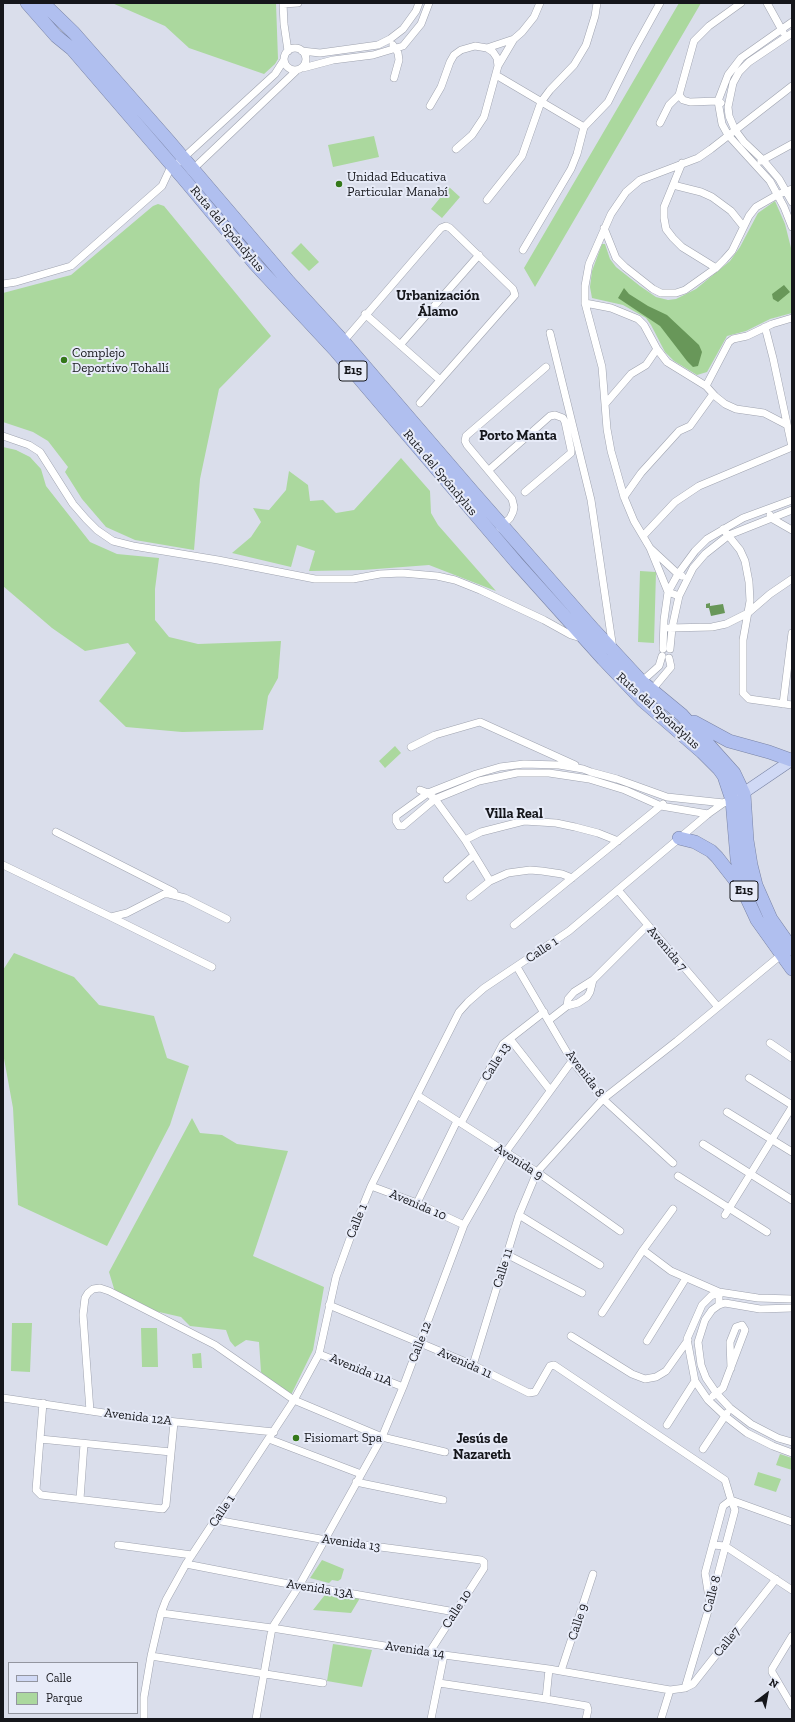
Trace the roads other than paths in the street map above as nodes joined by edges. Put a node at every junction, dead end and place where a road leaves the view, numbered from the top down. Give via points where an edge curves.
1 (27, 3) edge
2 (43, 3) edge
3 (298, 3) edge
4 (419, 3) edge
5 (429, 3) edge
6 (540, 3) edge
7 (597, 3) edge
8 (660, 3) edge
9 (741, 3) edge
10 (767, 3) edge
11 (283, 4) edge
12 (792, 22) edge
13 (781, 29) junction
14 (789, 35) edge
15 (390, 39) junction
16 (514, 39) junction
17 (394, 47) junction
18 (487, 48) junction
19 (355, 49) junction
20 (288, 51) junction
21 (302, 51) junction
22 (356, 58) junction
23 (284, 60) junction
24 (498, 66) junction
25 (299, 69) junction
26 (496, 76) junction
27 (394, 78) dead end
28 (792, 86) edge
29 (679, 95) junction
30 (718, 101) junction
31 (541, 102) junction
32 (430, 106) dead end
33 (728, 107) junction
34 (229, 116) junction
35 (660, 123) dead end
36 (238, 125) junction
37 (584, 127) junction
38 (735, 130) junction
39 (728, 135) junction
40 (208, 137) junction
41 (792, 144) edge
42 (216, 146) junction
43 (456, 149) dead end
44 (763, 160) junction
45 (179, 163) junction
46 (682, 163) junction
47 (755, 165) junction
48 (188, 174) junction
49 (673, 185) junction
50 (789, 190) edge
51 (777, 195) junction
52 (487, 200) dead end
53 (792, 202) edge
54 (743, 226) junction
55 (792, 227) edge
56 (604, 228) junction
57 (523, 250) dead end
58 (478, 255) junction
59 (716, 268) junction
60 (3, 284) edge
61 (585, 303) junction
62 (365, 314) junction
63 (792, 318) edge
64 (765, 327) junction
65 (550, 333) dead end
66 (400, 345) junction
67 (339, 346) junction
68 (656, 349) junction
69 (546, 367) dead end
70 (440, 380) junction
71 (706, 386) junction
72 (713, 394) junction
73 (606, 403) junction
74 (420, 404) dead end
75 (787, 425) junction
76 (3, 436) edge
77 (792, 447) edge
78 (489, 470) junction
79 (525, 492) dead end
80 (624, 497) junction
81 (792, 500) edge
82 (768, 510) junction
83 (792, 510) edge
84 (771, 518) junction
85 (723, 529) junction
86 (498, 530) junction
87 (792, 530) edge
88 (729, 535) junction
89 (643, 536) junction
90 (650, 548) junction
91 (678, 574) junction
92 (687, 578) junction
93 (792, 579) edge
94 (668, 592) junction
95 (679, 596) junction
96 (748, 614) junction
97 (672, 628) junction
98 (664, 629) junction
99 (594, 630) junction
100 (792, 633) edge
101 (585, 639) junction
102 (792, 642) edge
103 (614, 651) junction
104 (666, 653) junction
105 (659, 666) junction
106 (671, 667) junction
107 (642, 691) junction
108 (783, 704) junction
109 (792, 705) edge
110 (682, 715) junction
111 (411, 747) dead end
112 (791, 760) edge
113 (517, 765) junction
114 (550, 765) junction
115 (583, 769) junction
116 (517, 773) junction
117 (549, 773) junction
118 (590, 776) junction
119 (477, 777) junction
120 (627, 787) junction
121 (420, 790) dead end
122 (428, 793) junction
123 (744, 794) junction
124 (667, 797) junction
125 (435, 798) junction
126 (728, 802) junction
127 (661, 806) junction
128 (708, 814) junction
129 (56, 832) dead end
130 (679, 838) junction
131 (465, 840) junction
132 (618, 841) junction
133 (474, 855) junction
134 (3, 865) edge
135 (572, 878) junction
136 (447, 879) dead end
137 (490, 881) junction
138 (618, 890) junction
139 (744, 892) junction
140 (180, 895) junction
141 (470, 897) dead end
142 (111, 917) junction
143 (227, 919) dead end
144 (514, 924) dead end
145 (648, 925) junction
146 (787, 952) edge
147 (212, 967) dead end
148 (516, 967) junction
149 (792, 969) edge
150 (593, 980) junction
151 (567, 1006) junction
152 (718, 1007) junction
153 (544, 1012) junction
154 (549, 1020) junction
155 (510, 1039) junction
156 (770, 1043) dead end
157 (792, 1058) edge
158 (572, 1061) junction
159 (749, 1078) dead end
160 (550, 1090) junction
161 (417, 1095) junction
162 (603, 1099) junction
163 (792, 1106) edge
164 (727, 1112) dead end
165 (459, 1122) junction
166 (771, 1140) junction
167 (703, 1144) dead end
168 (505, 1152) junction
169 (792, 1152) edge
170 (673, 1164) dead end
171 (537, 1172) junction
172 (750, 1174) junction
173 (678, 1176) dead end
174 (371, 1186) junction
175 (792, 1200) edge
176 (417, 1204) junction
177 (673, 1209) dead end
178 (727, 1211) junction
179 (520, 1215) junction
180 (464, 1225) junction
181 (620, 1231) dead end
182 (767, 1232) dead end
183 (643, 1250) junction
184 (508, 1255) junction
185 (600, 1265) dead end
186 (686, 1278) junction
187 (719, 1292) junction
188 (582, 1293) dead end
189 (790, 1299) edge
190 (329, 1305) junction
191 (719, 1305) junction
192 (790, 1308) edge
193 (602, 1313) dead end
194 (733, 1333) junction
195 (571, 1336) dead end
196 (687, 1340) junction
197 (647, 1341) dead end
198 (698, 1342) junction
199 (420, 1343) junction
200 (739, 1344) junction
201 (320, 1354) junction
202 (473, 1364) junction
203 (731, 1368) junction
204 (695, 1381) junction
205 (403, 1386) junction
206 (535, 1392) joint
207 (717, 1394) junction
208 (3, 1398) edge
209 (294, 1400) junction
210 (708, 1400) junction
211 (43, 1403) junction
212 (730, 1408) junction
213 (90, 1411) junction
214 (725, 1416) junction
215 (174, 1422) junction
216 (751, 1424) junction
217 (667, 1425) dead end
218 (274, 1432) junction
219 (747, 1433) junction
220 (382, 1437) junction
221 (40, 1439) junction
222 (269, 1439) junction
223 (792, 1442) edge
224 (84, 1444) junction
225 (703, 1449) dead end
226 (171, 1452) junction
227 (446, 1452) dead end
228 (792, 1453) edge
229 (361, 1474) junction
230 (356, 1482) junction
231 (80, 1499) junction
232 (443, 1500) dead end
233 (731, 1500) junction
234 (216, 1520) junction
235 (792, 1522) edge
236 (326, 1540) junction
237 (118, 1545) dead end
238 (713, 1545) junction
239 (725, 1546) junction
240 (192, 1555) junction
241 (186, 1564) junction
242 (485, 1565) joint
243 (593, 1574) dead end
244 (776, 1579) junction
245 (299, 1586) junction
246 (792, 1590) edge
247 (710, 1604) junction
248 (455, 1612) junction
249 (161, 1613) junction
250 (272, 1628) junction
251 (792, 1636) edge
252 (429, 1653) junction
253 (444, 1655) junction
254 (151, 1656) junction
255 (549, 1669) junction
256 (561, 1671) junction
257 (263, 1673) junction
258 (323, 1683) dead end
259 (439, 1683) junction
260 (685, 1688) junction
261 (670, 1690) junction
262 (546, 1699) junction
263 (792, 1706) edge
264 (144, 1719) edge
265 (256, 1719) edge
266 (432, 1719) edge
267 (586, 1719) edge
268 (661, 1719) edge

1 - 45 highway, Ruta del Spóndylus / E15
2 - 45 highway, Ruta del Spóndylus / E15 via 74,33
3 - 11 street
4 - 15 street via 407,24
5 - 17 street via 416,31 402,46
6 - 16 street via 529,24
7 - 31 street via 596,16 586,45 574,65
8 - 37 street via 608,102
9 - 29 street via 709,26 694,41
10 - 13 street
11 - 20 street
12 - 13 street
13 - 14 street
13 - 30 street via 751,49 732,67
14 - 33 street via 749,62 739,72 733,83
15 - 17 street
15 - 19 street via 371,47
16 - 18 street
16 - 24 street
17 - 22 street via 380,54
17 - 27 street via 399,60
18 - 24 street via 497,58
18 - 32 street via 468,47 454,55
19 - 21 street via 320,53
19 - 22 street
20 - 21 street via 295,48
20 - 23 street
21 - 25 street via 306,57 305,65
22 - 25 street via 333,60
23 - 25 street via 286,67
23 - 34 street via 275,74
24 - 26 street
25 - 36 street
26 - 31 street
26 - 43 street via 484,117 472,135
28 - 38 street
29 - 30 street via 683,100 690,102
29 - 35 street via 669,105
30 - 33 street
30 - 39 street via 720,116
31 - 37 street
31 - 52 street via 522,156
33 - 38 street
34 - 36 street
34 - 40 street
36 - 42 street
37 - 57 street via 571,169
38 - 39 street
38 - 44 street
39 - 46 street via 698,158
39 - 47 street
40 - 42 street
40 - 45 street
41 - 44 street
42 - 48 street
44 - 47 street
44 - 50 street
45 - 48 highway, Ruta del Spóndylus / E15
45 - 60 street via 169,171 162,186 71,266
46 - 49 street
46 - 56 street via 640,180 626,192
47 - 51 street via 770,181
48 - 67 highway, Ruta del Spóndylus / E15 via 255,264
49 - 54 street via 712,197 731,211
49 - 59 street via 664,207 666,229 682,247
50 - 51 street
50 - 53 street
51 - 54 street via 756,207
51 - 55 street
54 - 59 street via 732,251
56 - 59 street via 616,258 661,293 685,290
56 - 61 street via 588,264 584,286
58 - 62 street via 450,228 441,228
58 - 66 street
58 - 70 street via 513,289 514,295
61 - 68 street via 611,308 638,319 644,325
61 - 73 street via 602,367
62 - 66 street
62 - 67 street
63 - 64 street
64 - 71 street via 729,342
64 - 75 street
65 - 103 street via 591,500
66 - 70 street
67 - 86 highway, Ruta del Spóndylus / E15
68 - 71 street via 666,362
68 - 73 street via 646,365 631,374
69 - 78 street via 466,436 467,445
70 - 74 street
71 - 72 street
72 - 75 street via 736,409 764,413
72 - 80 street via 690,426 679,431 641,473
73 - 80 street via 608,436
75 - 77 street
76 - 101 street via 29,445 40,452 82,514 97,530 113,541 315,579 402,573 455,580 544,620 571,636
77 - 89 street via 699,486 675,502
78 - 79 street via 550,416 559,416 565,422 571,453
78 - 86 street via 512,499 514,507 510,518
80 - 89 street
81 - 82 street
82 - 84 street
82 - 85 street via 743,518
83 - 84 street
84 - 87 street
84 - 88 street
85 - 88 street
85 - 91 street via 707,538
86 - 99 highway, Ruta del Spóndylus / E15
86 - 101 highway, Ruta del Spóndylus / E15
88 - 92 street via 705,554
88 - 96 street via 745,561 749,582
89 - 90 street
90 - 91 street
90 - 94 street
91 - 92 street
91 - 94 street
92 - 95 street
93 - 96 street
94 - 95 street
94 - 98 street
95 - 97 street
96 - 97 street via 712,627
96 - 108 street via 743,640 743,693 749,699
97 - 98 street
97 - 104 street
98 - 104 street
99 - 101 street
99 - 103 highway, Ruta del Spóndylus / E15
100 - 102 street
101 - 107 highway, Ruta del Spóndylus / E15
102 - 108 street
103 - 107 highway, Ruta del Spóndylus / E15
104 - 105 street
104 - 106 street
105 - 106 street
105 - 107 street
106 - 107 street
107 - 110 highway, Ruta del Spóndylus / E15
107 - 126 highway, Ruta del Spóndylus / E15 via 724,776
108 - 109 street
110 - 112 highway via 729,741
110 - 123 highway, Ruta del Spóndylus / E15 via 734,773
111 - 115 street via 435,735 480,722
112 - 123 main road
113 - 114 street
113 - 116 street
113 - 119 street via 500,767
114 - 115 street
114 - 117 street
115 - 118 street
116 - 117 street
116 - 119 street
117 - 118 street
118 - 120 street
119 - 122 street via 462,778
119 - 125 street
120 - 124 street
120 - 127 street
121 - 122 street
122 - 125 street
122 - 125 street via 396,816 399,826 408,823
123 - 126 main road
123 - 146 highway, Ruta del Spóndylus / E15 via 747,840 756,885
124 - 126 street
124 - 127 street
125 - 131 street
126 - 128 street, Calle 1
126 - 139 highway, Ruta del Spóndylus / E15
127 - 128 street
127 - 132 street
128 - 130 street, Calle 1
129 - 140 street
130 - 138 street, Calle 1
130 - 139 highway via 695,842 710,851 726,867
131 - 132 street via 481,832 524,821 569,825
131 - 133 street
132 - 135 street
133 - 136 street
133 - 137 street
134 - 142 street
135 - 137 street via 553,872 530,870
135 - 144 street
137 - 141 street
138 - 145 street, Avenida 7
138 - 148 street, Calle 1 via 569,931
139 - 146 highway, Ruta del Spóndylus / E15 via 757,920
140 - 142 street via 164,894 127,913
140 - 143 street
142 - 147 street
145 - 150 street
145 - 152 street, Avenida 7
146 - 149 highway, Ruta del Spóndylus / E15
146 - 152 street
148 - 153 street, Avenida 8
148 - 161 street, Calle 1 via 484,988 459,1012
150 - 151 street via 574,992 568,999
150 - 151 street via 587,997
151 - 154 street
152 - 162 street
153 - 154 street, Avenida 8
153 - 155 street, Calle 13
154 - 158 street, Avenida 8
155 - 160 street
155 - 165 street, Calle 13 via 503,1044
156 - 157 street
158 - 160 street, Calle 12
158 - 162 street, Avenida 8
159 - 163 street
160 - 168 street, Calle 12
161 - 165 street, Avenida 9
161 - 174 street, Calle 1
162 - 170 street, Avenida 8
162 - 171 street
163 - 166 street
164 - 166 street
165 - 168 street, Avenida 9
165 - 176 street, Calle 13
166 - 169 street
166 - 172 street
167 - 172 street
168 - 171 street, Avenida 9
168 - 180 street, Calle 12
171 - 179 street, Calle 11
171 - 181 street, Avenida 9
172 - 175 street
172 - 178 street
173 - 178 street
174 - 176 street, Avenida 10
174 - 190 street, Calle 1 via 339,1269
176 - 180 street, Avenida 10
177 - 183 street
178 - 182 street
179 - 184 street, Calle 11
179 - 185 street
180 - 199 street, Calle 12
183 - 186 street via 671,1271
183 - 193 street
184 - 188 street
184 - 202 street, Calle 11
186 - 187 street
186 - 197 street
187 - 189 street via 758,1298
187 - 191 street
187 - 196 street via 702,1305
189 - 192 street
190 - 199 street, Avenida 11
190 - 201 street, Calle 1
191 - 192 street via 726,1303 760,1309
191 - 198 street via 705,1320
194 - 200 street
194 - 200 street via 738,1326 744,1327
194 - 203 street via 729,1350
195 - 196 street via 632,1374 645,1379 656,1377 666,1371
196 - 198 street
196 - 204 street
198 - 207 street via 701,1365
199 - 202 street, Avenida 11
199 - 205 street, Calle 12
200 - 203 street
201 - 205 street, Avenida 11A
201 - 209 street, Calle 1
202 - 206 street, Avenida 11 via 529,1392
203 - 207 street via 723,1388
204 - 210 street
204 - 217 street
205 - 220 street, Calle 12
206 - 233 street, Calle 8 via 550,1366 554,1365 725,1480
207 - 210 street
207 - 212 street
208 - 211 street, Avenida 12A
209 - 213 street via 215,1346 109,1291 93,1288 85,1298 83,1315
209 - 218 street, Calle 1
209 - 220 street
210 - 214 street
211 - 213 street, Avenida 12A
211 - 221 street
212 - 214 street
212 - 216 street
213 - 215 street, Avenida 12A
214 - 219 street
214 - 225 street
215 - 218 street, Avenida 12A
215 - 226 street
216 - 219 street
216 - 223 street
218 - 222 street, Calle 1
219 - 228 street
220 - 227 street
220 - 229 street, Calle 12
221 - 224 street
221 - 231 street via 36,1487 38,1493
222 - 229 street
222 - 234 street, Calle 1
224 - 226 street
224 - 231 street
226 - 231 street via 166,1505 163,1509
229 - 230 street, Calle 12
230 - 232 street
230 - 236 street, Calle 12
233 - 235 street
233 - 238 street via 723,1506
233 - 239 street, Calle 8 via 735,1510
234 - 236 street, Avenida 13
234 - 240 street, Calle 1
236 - 242 street, Avenida 13 via 481,1560
236 - 245 street, Calle 12
237 - 240 street
238 - 239 street
238 - 247 street via 705,1573
239 - 244 street
239 - 247 street, Calle 8
240 - 241 street, Calle 1
241 - 245 street, Avenida 13A
241 - 249 street, Calle 1
242 - 248 street, Calle 10
243 - 256 street, Calle 9
244 - 246 street
244 - 260 street, Calle7 via 693,1684
245 - 248 street, Avenida 13A
245 - 250 street, Calle 12
247 - 260 street, Calle 8
248 - 252 street, Calle 10
249 - 250 street, Avenida 14
249 - 254 street, Calle 1
250 - 252 street, Avenida 14
250 - 257 street
251 - 263 street via 772,1669
252 - 253 street, Avenida 14
253 - 255 street, Avenida 14
253 - 259 street
254 - 257 street
254 - 264 street, Calle 1 via 144,1697
255 - 256 street, Avenida 14
255 - 262 street
256 - 261 street, Avenida 14
257 - 258 street
257 - 265 street
259 - 262 street
259 - 266 street
260 - 261 street
261 - 268 street
262 - 267 street via 587,1706

